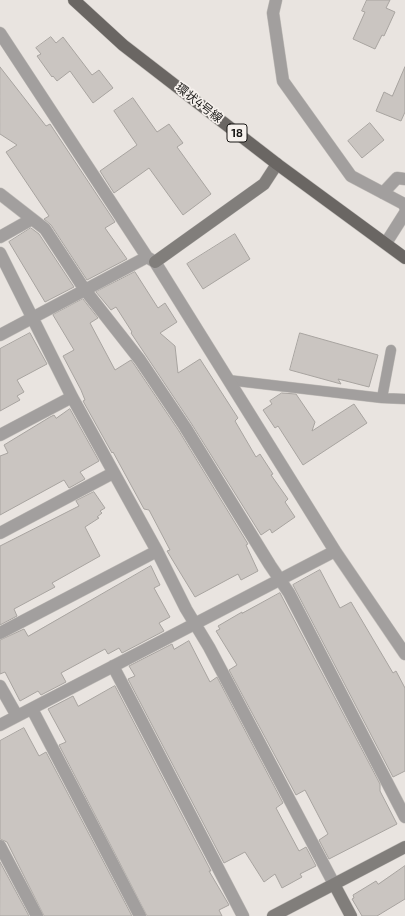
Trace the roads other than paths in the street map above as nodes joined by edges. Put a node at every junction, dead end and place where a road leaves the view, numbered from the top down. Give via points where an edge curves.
1 (74, 0) edge
2 (276, 0) edge
3 (0, 33) edge
4 (277, 164) junction
5 (405, 179) edge
6 (383, 193) junction
7 (0, 194) edge
8 (405, 207) edge
9 (405, 213) edge
10 (32, 219) junction
11 (0, 237) edge
12 (386, 243) junction
13 (0, 252) edge
14 (405, 258) edge
15 (151, 260) junction
16 (85, 290) junction
17 (32, 318) junction
18 (0, 335) edge
19 (391, 350) dead end
20 (228, 380) junction
21 (72, 397) junction
22 (382, 398) junction
23 (405, 398) edge
24 (0, 435) edge
25 (113, 473) junction
26 (0, 533) edge
27 (157, 551) junction
28 (335, 551) junction
29 (280, 579) junction
30 (195, 624) junction
31 (0, 633) edge
32 (405, 654) edge
33 (113, 666) junction
34 (0, 686) edge
35 (32, 709) junction
36 (17, 716) junction
37 (0, 725) edge
38 (405, 817) edge
39 (0, 846) edge
40 (405, 847) edge
41 (334, 884) junction
42 (37, 916) edge
43 (140, 916) edge
44 (243, 916) edge
45 (272, 916) edge
46 (351, 916) edge

1 - 4 main road, 環状4号線 / 18 via 123,45
2 - 6 street via 272,13 283,81 351,176
3 - 15 street
4 - 12 main road, 環状4号線 / 18
4 - 15 street via 264,184
5 - 6 street via 397,178
6 - 8 street
7 - 10 street
9 - 12 street
10 - 11 street
10 - 16 street via 45,229
12 - 14 main road, 環状4号線 / 18
13 - 17 street
15 - 16 street
15 - 20 street
16 - 17 street
16 - 29 street via 140,360
17 - 18 street
17 - 21 street
19 - 22 lane
20 - 22 lane
20 - 28 street
21 - 24 street
21 - 25 street
22 - 23 lane
25 - 26 street
25 - 27 street
27 - 30 street
27 - 31 street
28 - 29 street
28 - 32 street
29 - 30 street
29 - 38 street
30 - 33 street
30 - 41 street
33 - 35 street
33 - 44 street
34 - 36 street
35 - 36 street
35 - 43 street
36 - 37 street
39 - 42 street
40 - 41 street
41 - 45 street
41 - 46 street

